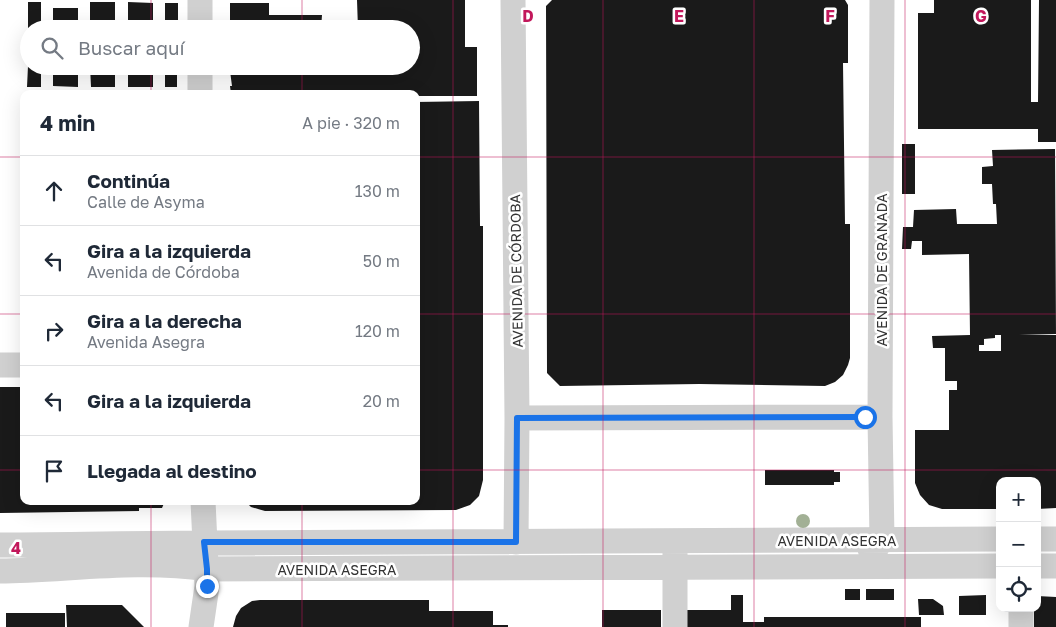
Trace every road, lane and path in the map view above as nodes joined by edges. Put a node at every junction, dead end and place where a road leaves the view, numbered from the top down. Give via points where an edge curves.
1 (200, 0) edge
2 (513, 0) edge
3 (882, 0) edge
4 (200, 20) edge
5 (200, 75) edge
6 (200, 90) edge
7 (0, 365) edge
8 (20, 365) edge
9 (880, 417) junction
10 (517, 418) junction
11 (203, 505) edge
12 (996, 539) edge
13 (1041, 539) edge
14 (1056, 539) edge
15 (675, 540) junction
16 (882, 540) junction
17 (204, 542) junction
18 (516, 542) junction
19 (0, 545) edge
20 (996, 566) edge
21 (1041, 566) edge
22 (1056, 566) edge
23 (540, 568) junction
24 (675, 568) junction
25 (817, 568) junction
26 (207, 569) junction
27 (0, 571) edge
28 (1021, 612) edge
29 (201, 627) edge
30 (675, 627) edge
31 (1021, 627) edge

1 - 4 street
2 - 10 street, AVENIDA DE CÓRDOBA
3 - 9 street, AVENIDA DE GRANADA
5 - 6 street
7 - 8 street
9 - 10 street
9 - 16 street, AVENIDA DE GRANADA
10 - 18 street, AVENIDA DE CÓRDOBA
11 - 17 street
12 - 16 street, AVENIDA ASEGRA
13 - 14 street
15 - 16 street, AVENIDA ASEGRA
15 - 18 street, AVENIDA ASEGRA
15 - 24 street
16 - 25 street via 877,547 862,553 841,554
17 - 18 street, AVENIDA ASEGRA
17 - 19 street, AVENIDA ASEGRA
17 - 26 street
18 - 23 street
20 - 25 street, AVENIDA ASEGRA
21 - 22 street
23 - 24 street, AVENIDA ASEGRA
23 - 26 street, AVENIDA ASEGRA
24 - 25 street, AVENIDA ASEGRA
24 - 30 street
26 - 27 street, AVENIDA ASEGRA via 176,565
26 - 29 street
28 - 31 street

